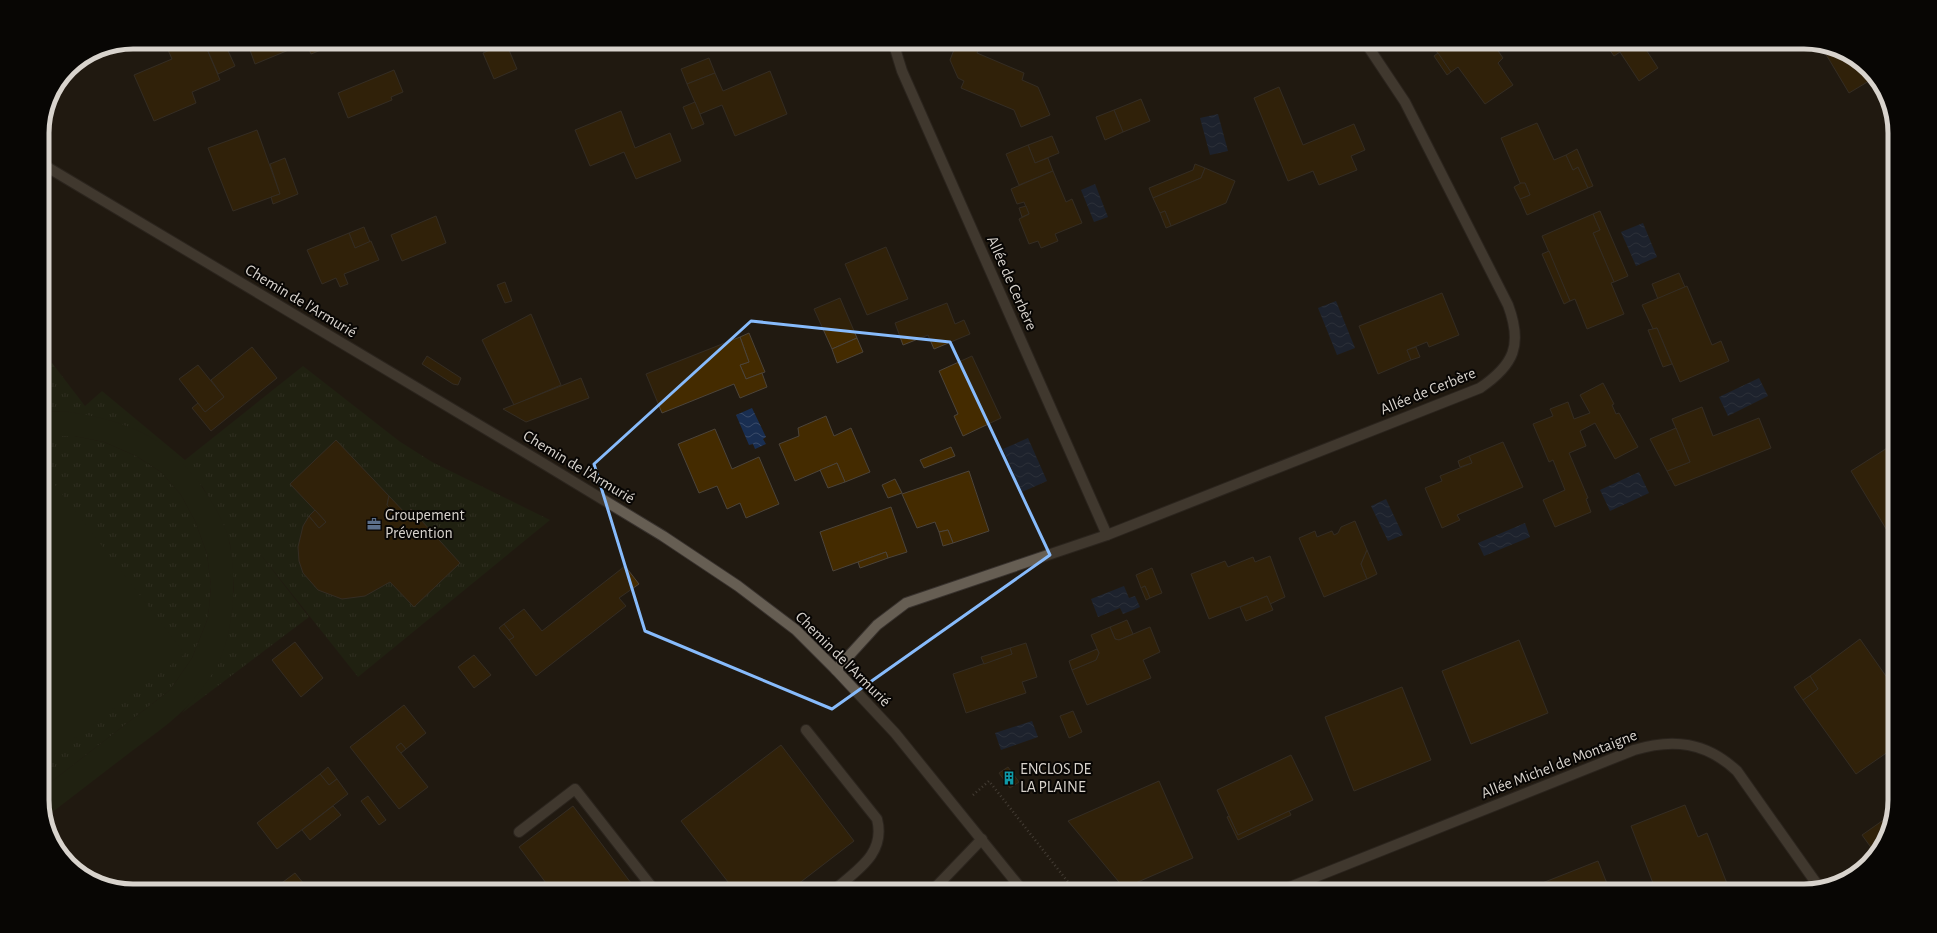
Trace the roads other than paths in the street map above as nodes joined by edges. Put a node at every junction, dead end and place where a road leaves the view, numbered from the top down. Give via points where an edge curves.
1 (895, 49) edge
2 (1370, 49) edge
3 (49, 168) edge
4 (1107, 534) junction
5 (836, 670) junction
6 (806, 730) dead end
7 (519, 832) dead end
8 (982, 839) junction
9 (1816, 883) edge
10 (650, 884) edge
11 (841, 884) edge
12 (939, 884) edge
13 (1017, 884) edge
14 (1298, 884) edge

1 - 4 street, Allée de Cerbère via 902,71
2 - 4 street, Allée de Cerbère via 1405,102 1508,305 1514,322 1515,337 1507,365 1494,379 1480,388
3 - 5 street, Chemin de l'Armurié via 663,536 738,586 796,630
4 - 5 street, Allée de Cerbère via 906,603 876,625
5 - 8 street, Chemin de l'Armurié via 895,733
6 - 11 street via 877,819 880,829 879,840 869,860
7 - 10 street via 575,789
8 - 12 street
8 - 13 street, Chemin de l'Armurié
9 - 14 street, Allée Michel de Montaigne via 1737,771 1726,760 1697,746 1668,743 1634,750

